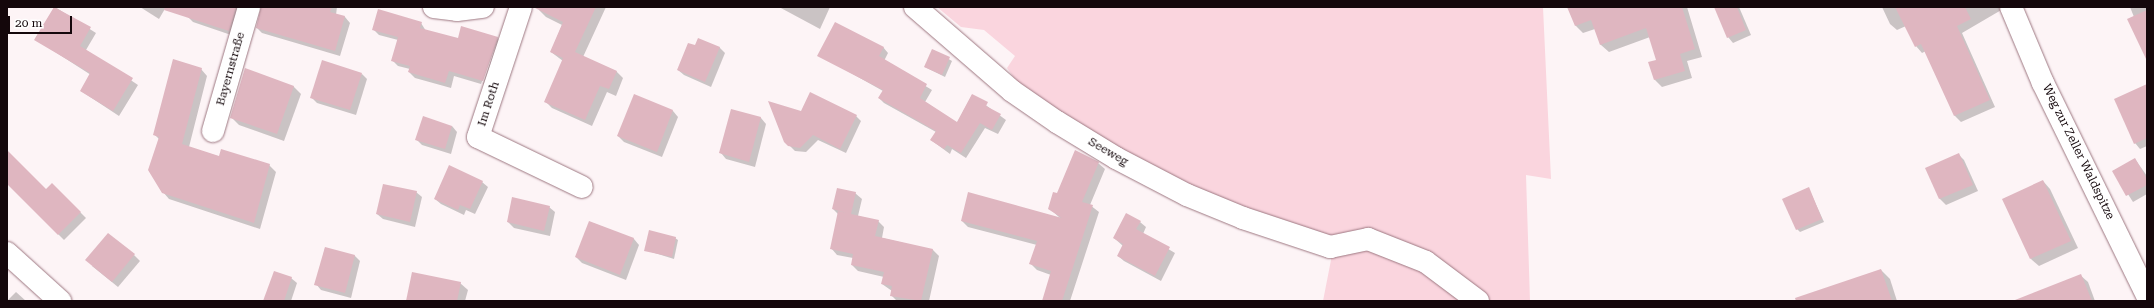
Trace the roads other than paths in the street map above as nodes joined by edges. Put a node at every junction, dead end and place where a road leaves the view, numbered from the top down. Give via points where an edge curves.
1 (249, 7) edge
2 (434, 7) edge
3 (483, 7) edge
4 (521, 7) edge
5 (915, 7) edge
6 (2011, 7) edge
7 (213, 132) dead end
8 (582, 187) dead end
9 (7, 253) edge
10 (2147, 295) edge
11 (60, 301) edge
12 (1478, 301) edge

1 - 7 street, Bayernstraße
2 - 3 street via 457,10
4 - 8 street, Im Roth via 478,137
5 - 12 street, Seeweg via 1012,91 1116,158 1187,195 1223,210 1330,247 1368,239 1426,262
6 - 10 street, Weg zur Zeller Waldspitze via 2043,83
9 - 11 street

